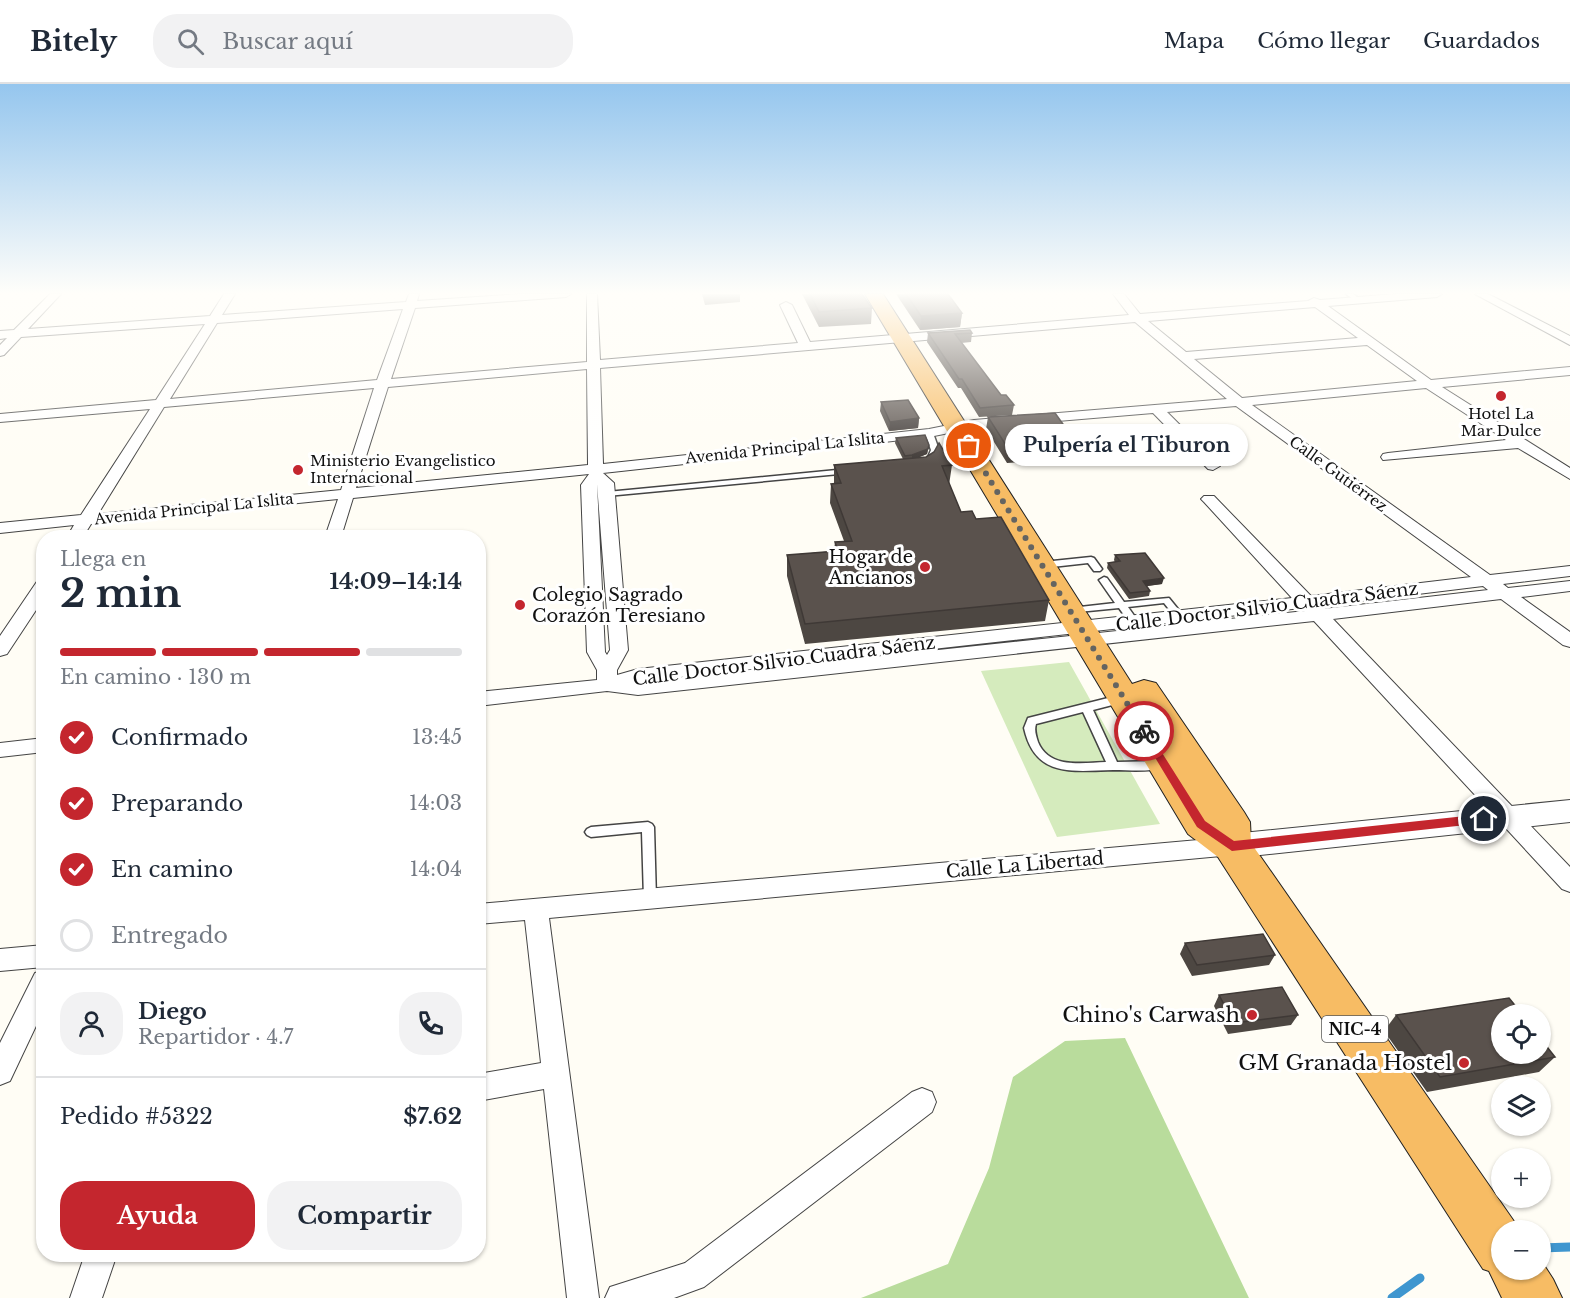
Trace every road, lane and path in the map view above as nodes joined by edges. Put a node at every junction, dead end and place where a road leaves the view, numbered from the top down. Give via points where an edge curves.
1 (194, 351) edge
2 (394, 351) edge
3 (594, 351) edge
4 (751, 351) edge
5 (919, 351) edge
6 (1178, 351) edge
7 (1255, 351) edge
8 (1382, 351) edge
9 (1184, 356) junction
10 (594, 364) junction
11 (1570, 371) edge
12 (1427, 383) junction
13 (382, 385) junction
14 (1239, 402) junction
15 (159, 404) junction
16 (1156, 409) junction
17 (0, 418) edge
18 (954, 428) junction
19 (1520, 443) junction
20 (1388, 456) dead end
21 (1213, 466) dead end
22 (858, 470) edge
23 (927, 471) edge
24 (596, 472) junction
25 (1567, 473) edge
26 (347, 494) junction
27 (607, 494) junction
28 (1209, 499) dead end
29 (86, 519) junction
30 (0, 528) edge
31 (79, 530) edge
32 (335, 530) edge
33 (1052, 564) junction
34 (1097, 569) dead end
35 (1570, 571) edge
36 (1104, 580) dead end
37 (1490, 582) junction
38 (1570, 586) edge
39 (1402, 591) junction
40 (1506, 594) junction
41 (36, 596) edge
42 (1416, 604) junction
43 (1313, 609) junction
44 (1104, 624) junction
45 (1185, 624) junction
46 (1570, 641) edge
47 (0, 650) edge
48 (607, 677) junction
49 (486, 698) edge
50 (1124, 699) junction
51 (1086, 707) junction
52 (1155, 727) junction
53 (36, 746) edge
54 (0, 750) edge
55 (1164, 765) junction
56 (1113, 766) junction
57 (1570, 811) edge
58 (1507, 816) junction
59 (591, 832) dead end
60 (1232, 846) junction
61 (1570, 882) edge
62 (650, 899) junction
63 (536, 909) junction
64 (486, 913) edge
65 (36, 957) edge
66 (0, 960) edge
67 (36, 998) edge
68 (0, 1072) edge
69 (556, 1074) junction
70 (486, 1087) edge
71 (922, 1102) dead end
72 (1491, 1234) edge
73 (98, 1262) edge
74 (1522, 1280) edge
75 (86, 1298) edge
76 (582, 1298) edge
77 (621, 1298) edge
78 (1534, 1298) edge

1 - 15 street
2 - 13 street
3 - 10 street
4 - 10 street
5 - 18 highway, NIC-4 via 938,381
6 - 9 street, Calle Gutiérrez
7 - 9 street
8 - 12 street
9 - 14 street, Calle Gutiérrez
10 - 13 street
10 - 24 street
11 - 12 street, Avenida Principal La Islita
12 - 14 street, Avenida Principal La Islita
12 - 19 street
13 - 15 street
13 - 26 street
14 - 16 street, Avenida Principal La Islita
14 - 37 street, Calle Gutiérrez
15 - 17 street
15 - 29 street
16 - 18 street, Avenida Principal La Islita
16 - 21 street
18 - 23 lane via 926,460
18 - 24 street, Avenida Principal La Islita
18 - 33 highway, NIC-4 via 1022,516
19 - 20 street
19 - 25 street
22 - 27 lane
24 - 26 street, Avenida Principal La Islita
24 - 27 street via 606,483
24 - 48 street via 589,485 596,652
26 - 29 street, Avenida Principal La Islita
26 - 32 street
27 - 48 street via 619,650
28 - 43 street
29 - 30 street, Avenida Principal La Islita
29 - 31 street
33 - 34 lane via 1091,561
33 - 44 highway, NIC-4
35 - 37 street, Calle Doctor Silvio Cuadra Sáenz
36 - 44 lane
37 - 39 street, Calle Doctor Silvio Cuadra Sáenz
37 - 40 street, Calle Gutiérrez
38 - 40 street, Calle Doctor Silvio Cuadra Sáenz
39 - 42 street
39 - 43 street, Calle Doctor Silvio Cuadra Sáenz
40 - 42 street, Calle Doctor Silvio Cuadra Sáenz
40 - 46 street, Calle Gutiérrez
41 - 47 street
42 - 43 street, Calle Doctor Silvio Cuadra Sáenz
43 - 45 street, Calle Doctor Silvio Cuadra Sáenz
43 - 58 street
44 - 45 street, Calle Doctor Silvio Cuadra Sáenz
44 - 45 lane via 1166,600
44 - 48 street, Calle Doctor Silvio Cuadra Sáenz via 908,653 736,672 638,689
44 - 50 highway, NIC-4
44 - 52 highway, NIC-4
48 - 49 street, Calle Doctor Silvio Cuadra Sáenz
50 - 51 lane
50 - 52 highway, NIC-4
51 - 56 lane
51 - 56 lane via 1032,722 1029,728 1035,751 1054,764
52 - 55 highway, NIC-4
52 - 60 highway, NIC-4 via 1231,822
53 - 54 street
55 - 56 lane
55 - 60 highway, NIC-4 via 1201,824
57 - 58 street, Calle La Libertad
58 - 60 street, Calle La Libertad
58 - 61 street
59 - 62 lane via 648,827
60 - 62 street, Calle La Libertad
60 - 72 highway, NIC-4
62 - 63 street, Calle La Libertad
63 - 64 street, Calle La Libertad
63 - 69 street
65 - 66 street
67 - 68 street
69 - 70 street
69 - 76 street
71 - 77 street via 693,1276
73 - 75 street
74 - 78 highway

